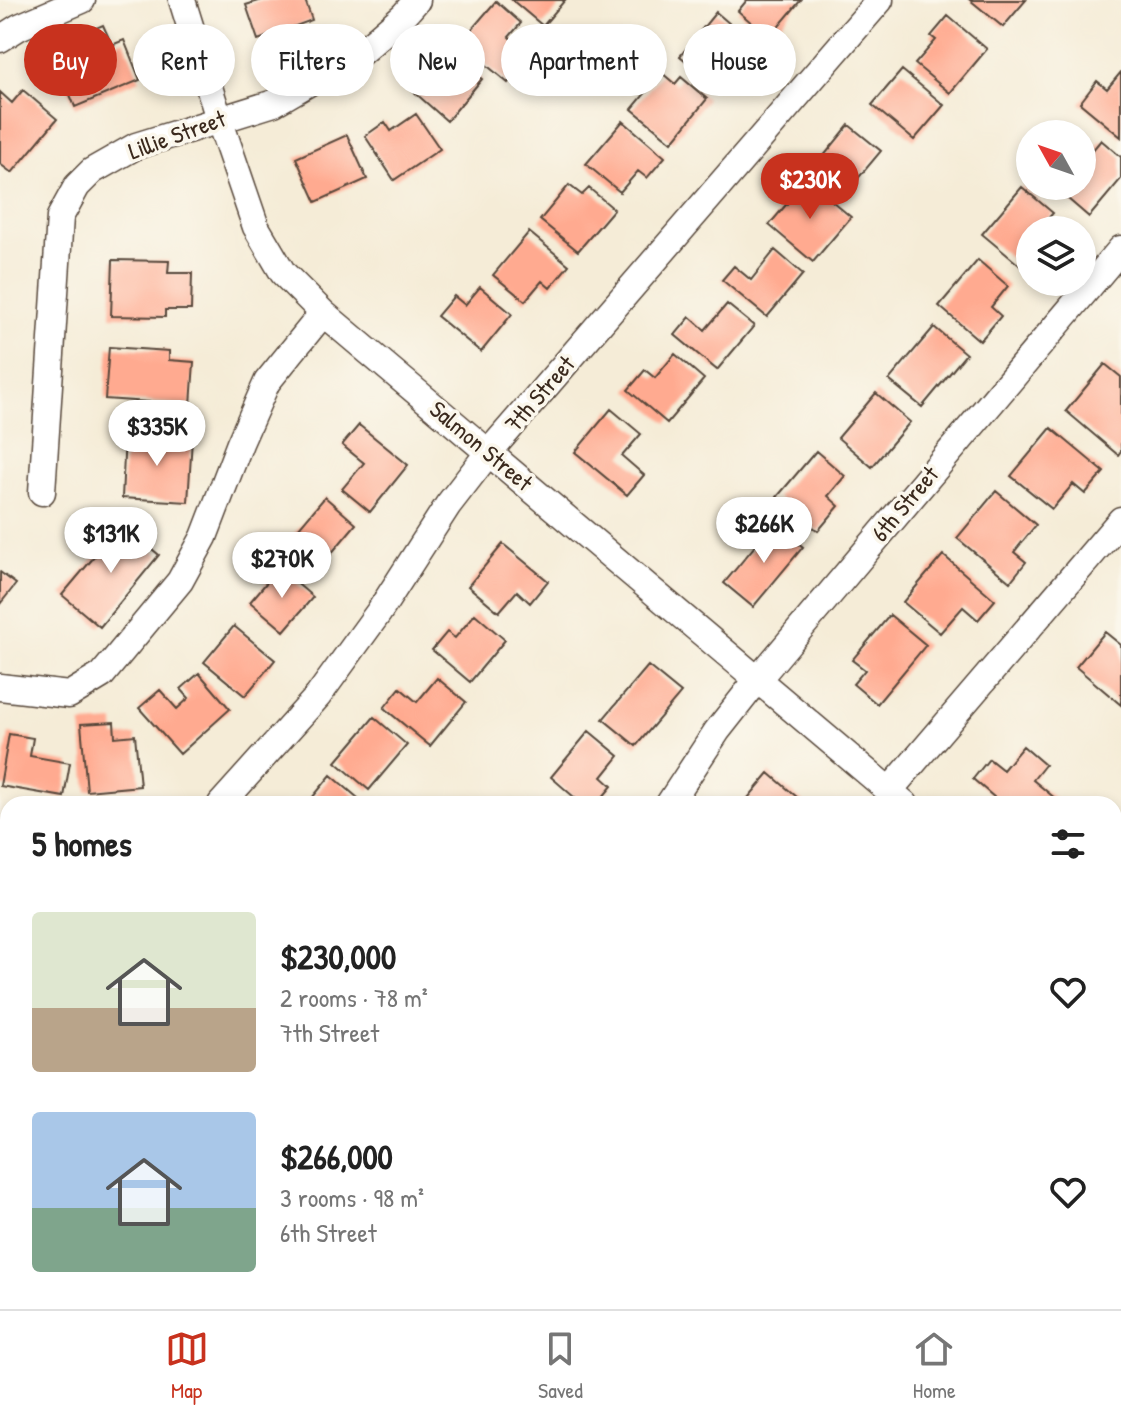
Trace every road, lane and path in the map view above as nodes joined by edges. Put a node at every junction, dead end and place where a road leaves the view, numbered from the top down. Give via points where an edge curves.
1 (82, 0) edge
2 (182, 0) edge
3 (417, 0) edge
4 (880, 0) edge
5 (0, 39) edge
6 (219, 119) junction
7 (1121, 249) edge
8 (323, 313) junction
9 (489, 452) junction
10 (42, 492) dead end
11 (1121, 520) edge
12 (758, 679) junction
13 (0, 687) edge
14 (228, 796) edge
15 (674, 796) edge
16 (895, 796) edge
17 (899, 796) edge

1 - 5 street
2 - 6 street, Salmon Street
3 - 6 street, Lillie Street via 360,53 274,103
4 - 9 street, 7th Street
6 - 8 street, Salmon Street via 256,227 283,273
6 - 10 street, Lillie Street via 136,146 92,171 60,217
7 - 12 street, 6th Street
8 - 9 street, Salmon Street
8 - 13 street via 267,382 204,537 180,581 102,675 69,695
9 - 12 street, Salmon Street
9 - 14 street, 7th Street via 318,696
11 - 17 street
12 - 15 street, 6th Street
12 - 16 street, Salmon Street

